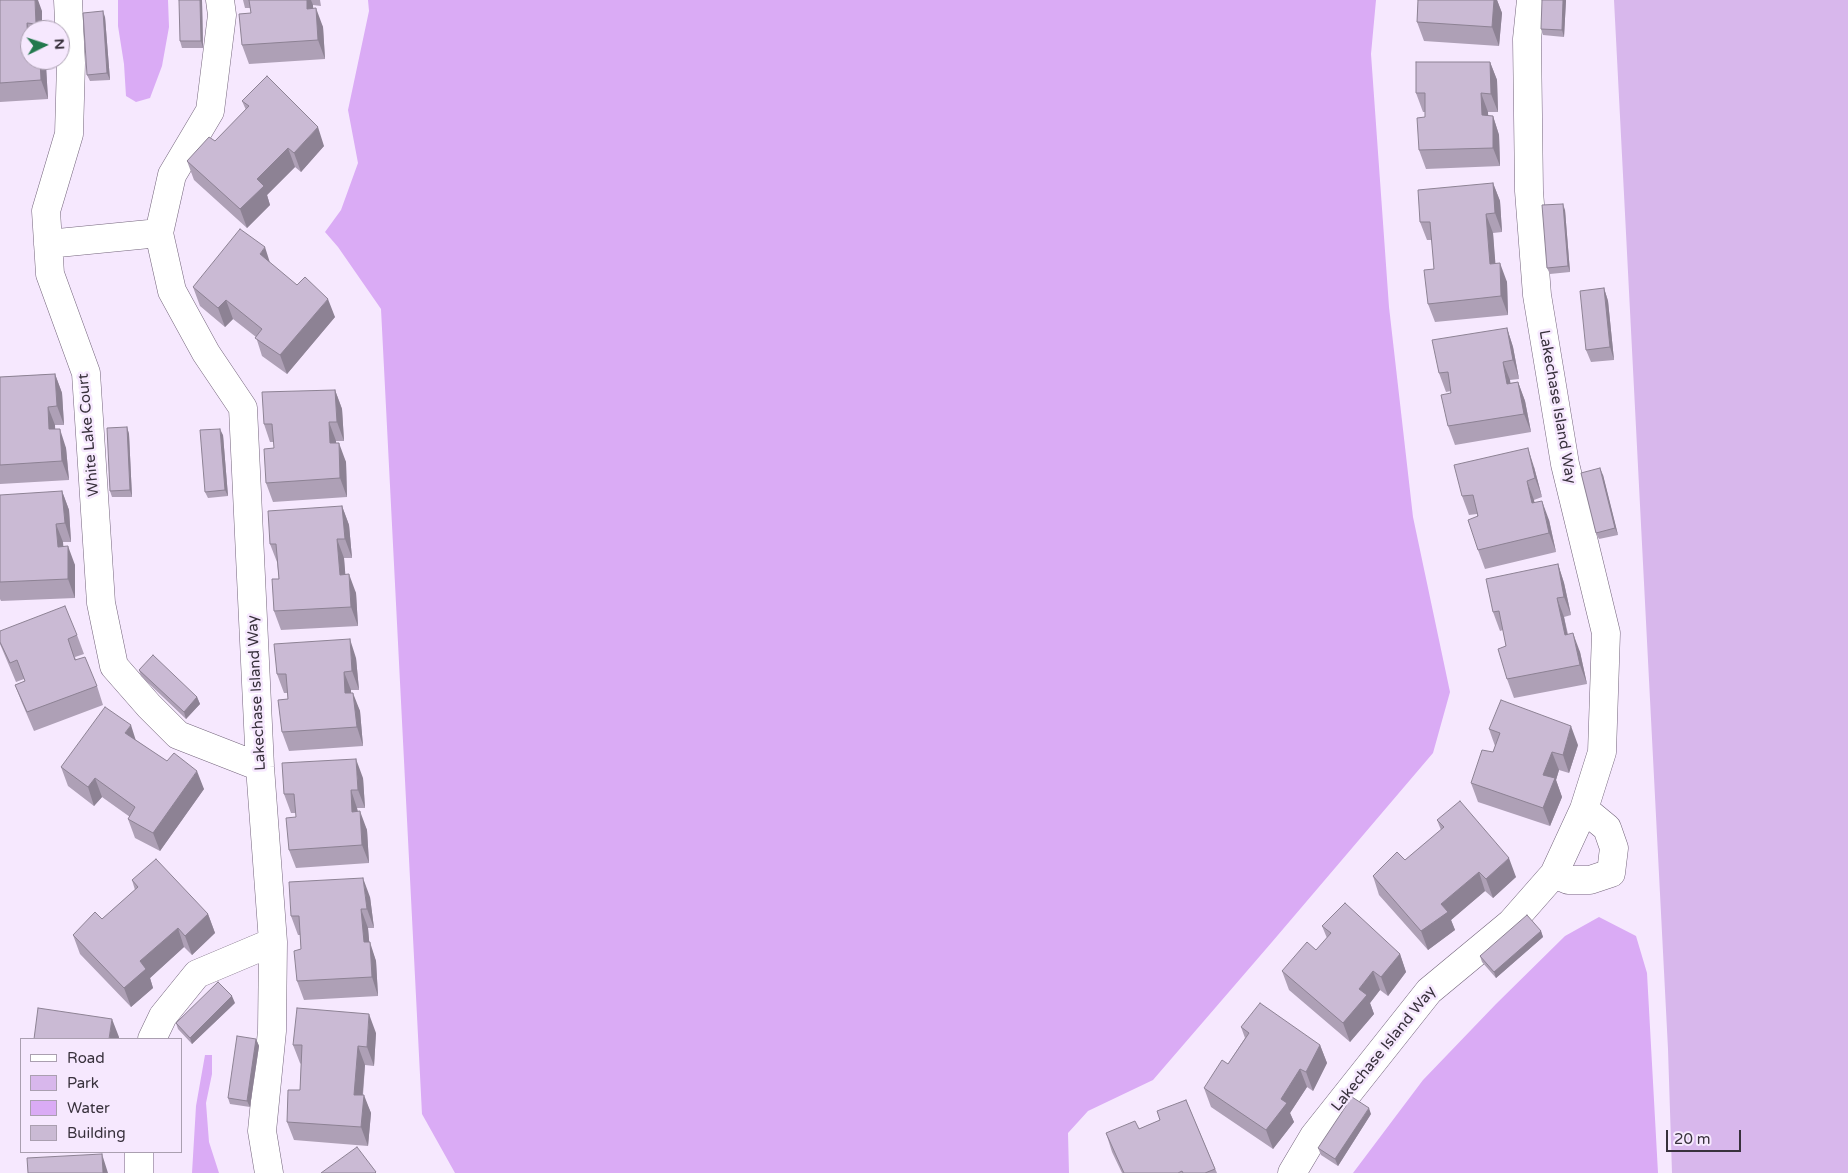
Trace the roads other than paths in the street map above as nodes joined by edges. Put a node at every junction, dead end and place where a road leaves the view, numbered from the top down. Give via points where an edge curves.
1 (68, 0) edge
2 (220, 0) edge
3 (1531, 0) edge
4 (159, 233) junction
5 (48, 244) junction
6 (260, 767) junction
7 (1584, 809) junction
8 (1554, 874) junction
9 (273, 942) junction
10 (152, 1038) edge
11 (139, 1153) edge
12 (139, 1173) edge
13 (269, 1173) edge
14 (1292, 1173) edge

1 - 5 street, White Lake Court via 71,63 69,134 46,210
2 - 4 street, Lakechase Island Way via 222,16 210,111 172,175
3 - 7 street, Lakechase Island Way via 1527,39 1529,191 1537,295 1565,464 1606,633 1602,752
4 - 5 street
4 - 6 street, Lakechase Island Way via 172,290 206,353 244,408
5 - 6 street, White Lake Court via 50,274 86,373 100,603 114,666 178,735
6 - 9 street, Lakechase Island Way
7 - 8 street, Lakechase Island Way
7 - 8 street via 1607,828 1614,848 1611,873 1590,880 1568,880
8 - 14 street, Lakechase Island Way via 1511,924 1428,991 1314,1136
9 - 10 street via 197,974 163,1016
9 - 13 street, Lakechase Island Way via 272,1031 262,1130
11 - 12 street

